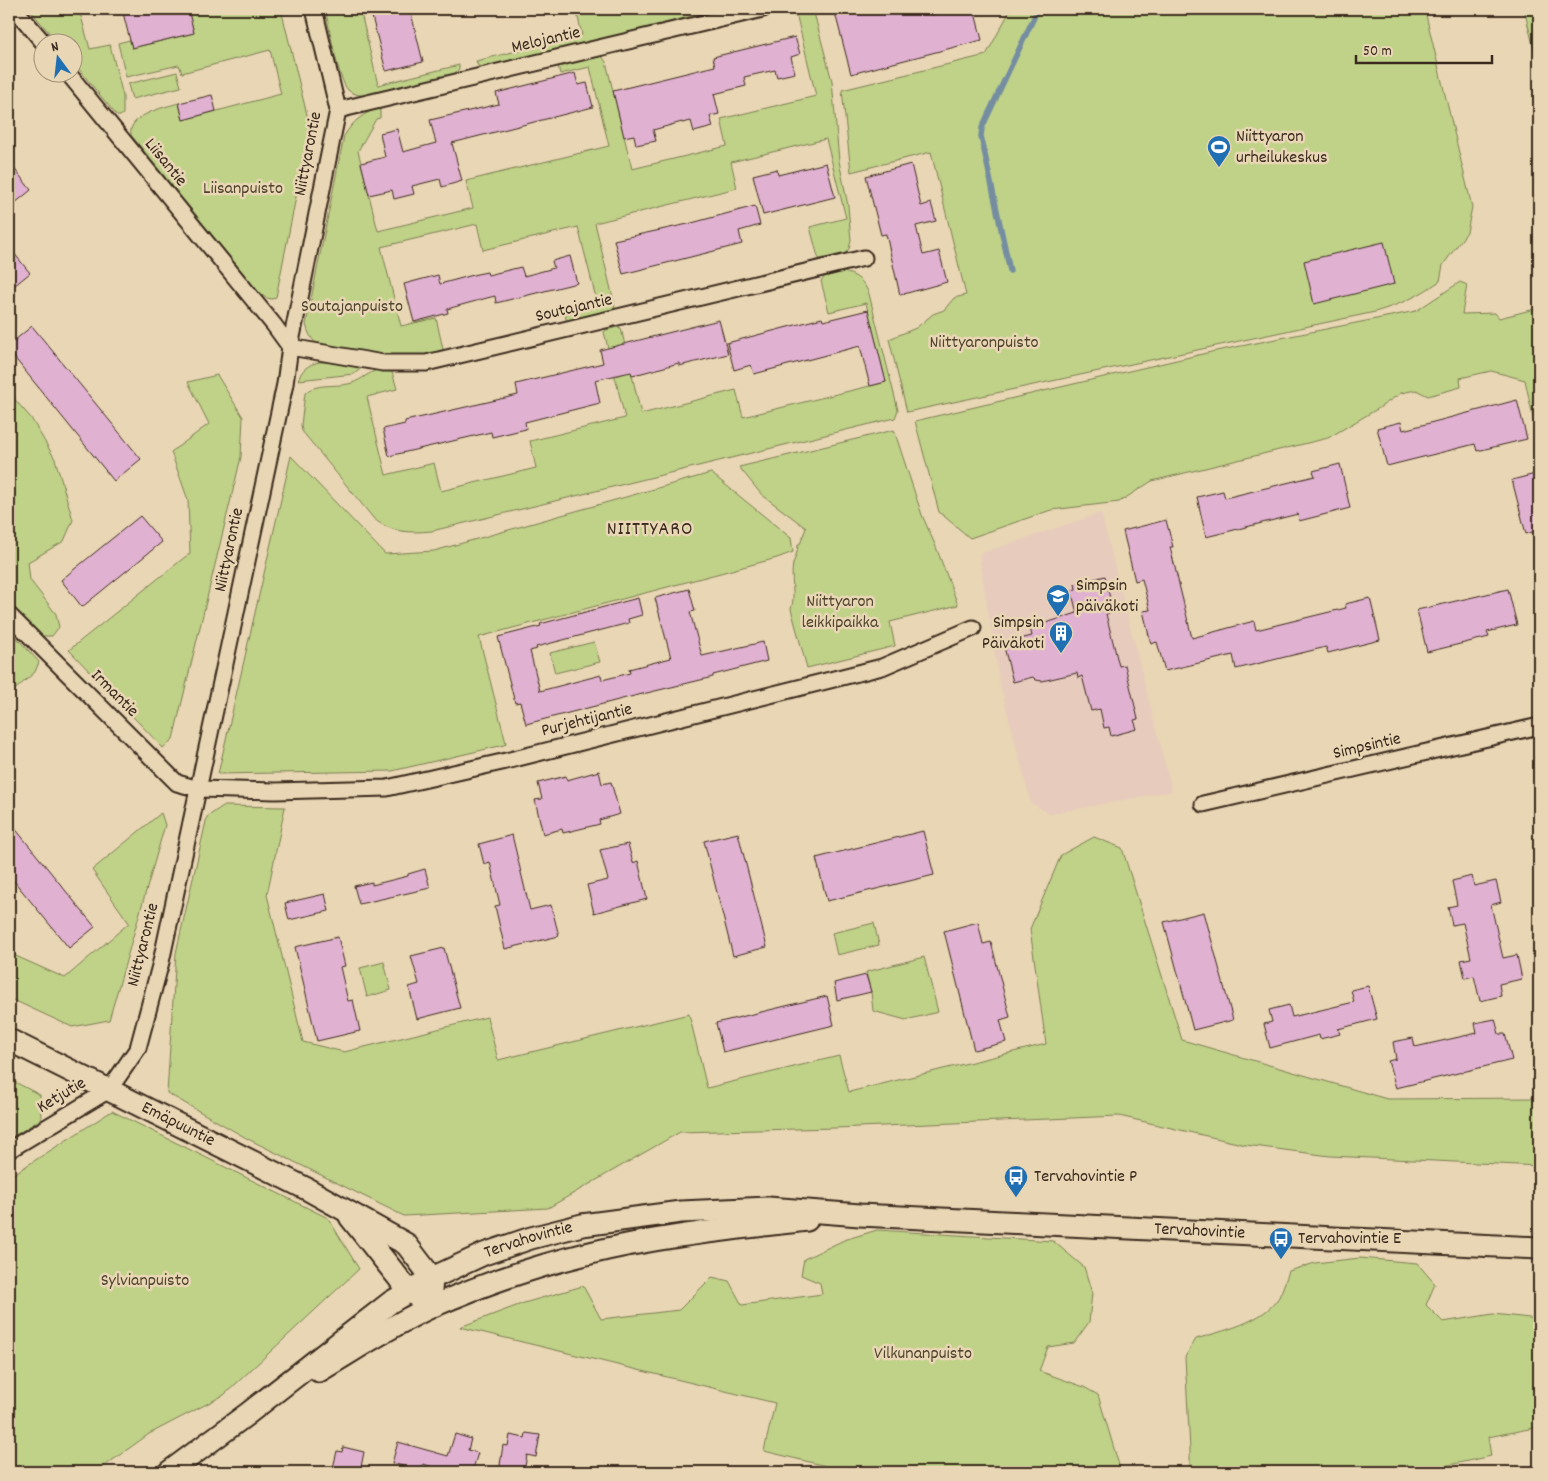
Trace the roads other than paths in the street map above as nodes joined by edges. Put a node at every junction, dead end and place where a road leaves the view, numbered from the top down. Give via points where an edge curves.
1 (15, 9) edge
2 (314, 9) edge
3 (763, 9) edge
4 (35, 32) edge
5 (75, 82) edge
6 (338, 110) junction
7 (864, 258) dead end
8 (290, 347) junction
9 (9, 615) edge
10 (973, 628) dead end
11 (1539, 726) edge
12 (199, 789) junction
13 (1204, 804) dead end
14 (9, 1040) edge
15 (109, 1090) junction
16 (9, 1150) edge
17 (345, 1211) junction
18 (860, 1215) junction
19 (1539, 1248) edge
20 (432, 1278) junction
21 (409, 1291) junction
22 (430, 1308) junction
23 (246, 1415) junction
24 (169, 1472) edge

1 - 4 street
2 - 6 street, Niittyarontie
3 - 6 street, Melojantie
5 - 8 street, Liisantie
6 - 8 street, Niittyarontie
7 - 8 street, Soutajantie via 426,362 383,364
8 - 12 street, Niittyarontie via 285,384
9 - 12 street, Irmantie via 177,783
10 - 12 street, Purjehtijantie via 882,667 387,788
11 - 13 street, Simpsintie
12 - 15 street, Niittyarontie via 161,962 138,1048
14 - 15 main road, Emäpuuntie
15 - 16 street, Ketjutie
15 - 17 main road, Emäpuuntie
17 - 20 main road, Emäpuuntie via 406,1244
17 - 21 main road, Emäpuuntie
18 - 19 main road, Tervahovintie
18 - 20 main road, Tervahovintie via 768,1208 681,1212 582,1225 484,1254
18 - 22 main road, Tervahovintie via 682,1235 587,1253 500,1280
20 - 21 main road, Tervahovintie
20 - 22 main road
21 - 22 main road, Emäpuuntie
21 - 23 main road, Tervahovintie via 370,1317
22 - 23 main road, Tervahovintie
23 - 24 main road, Tervahovintie

